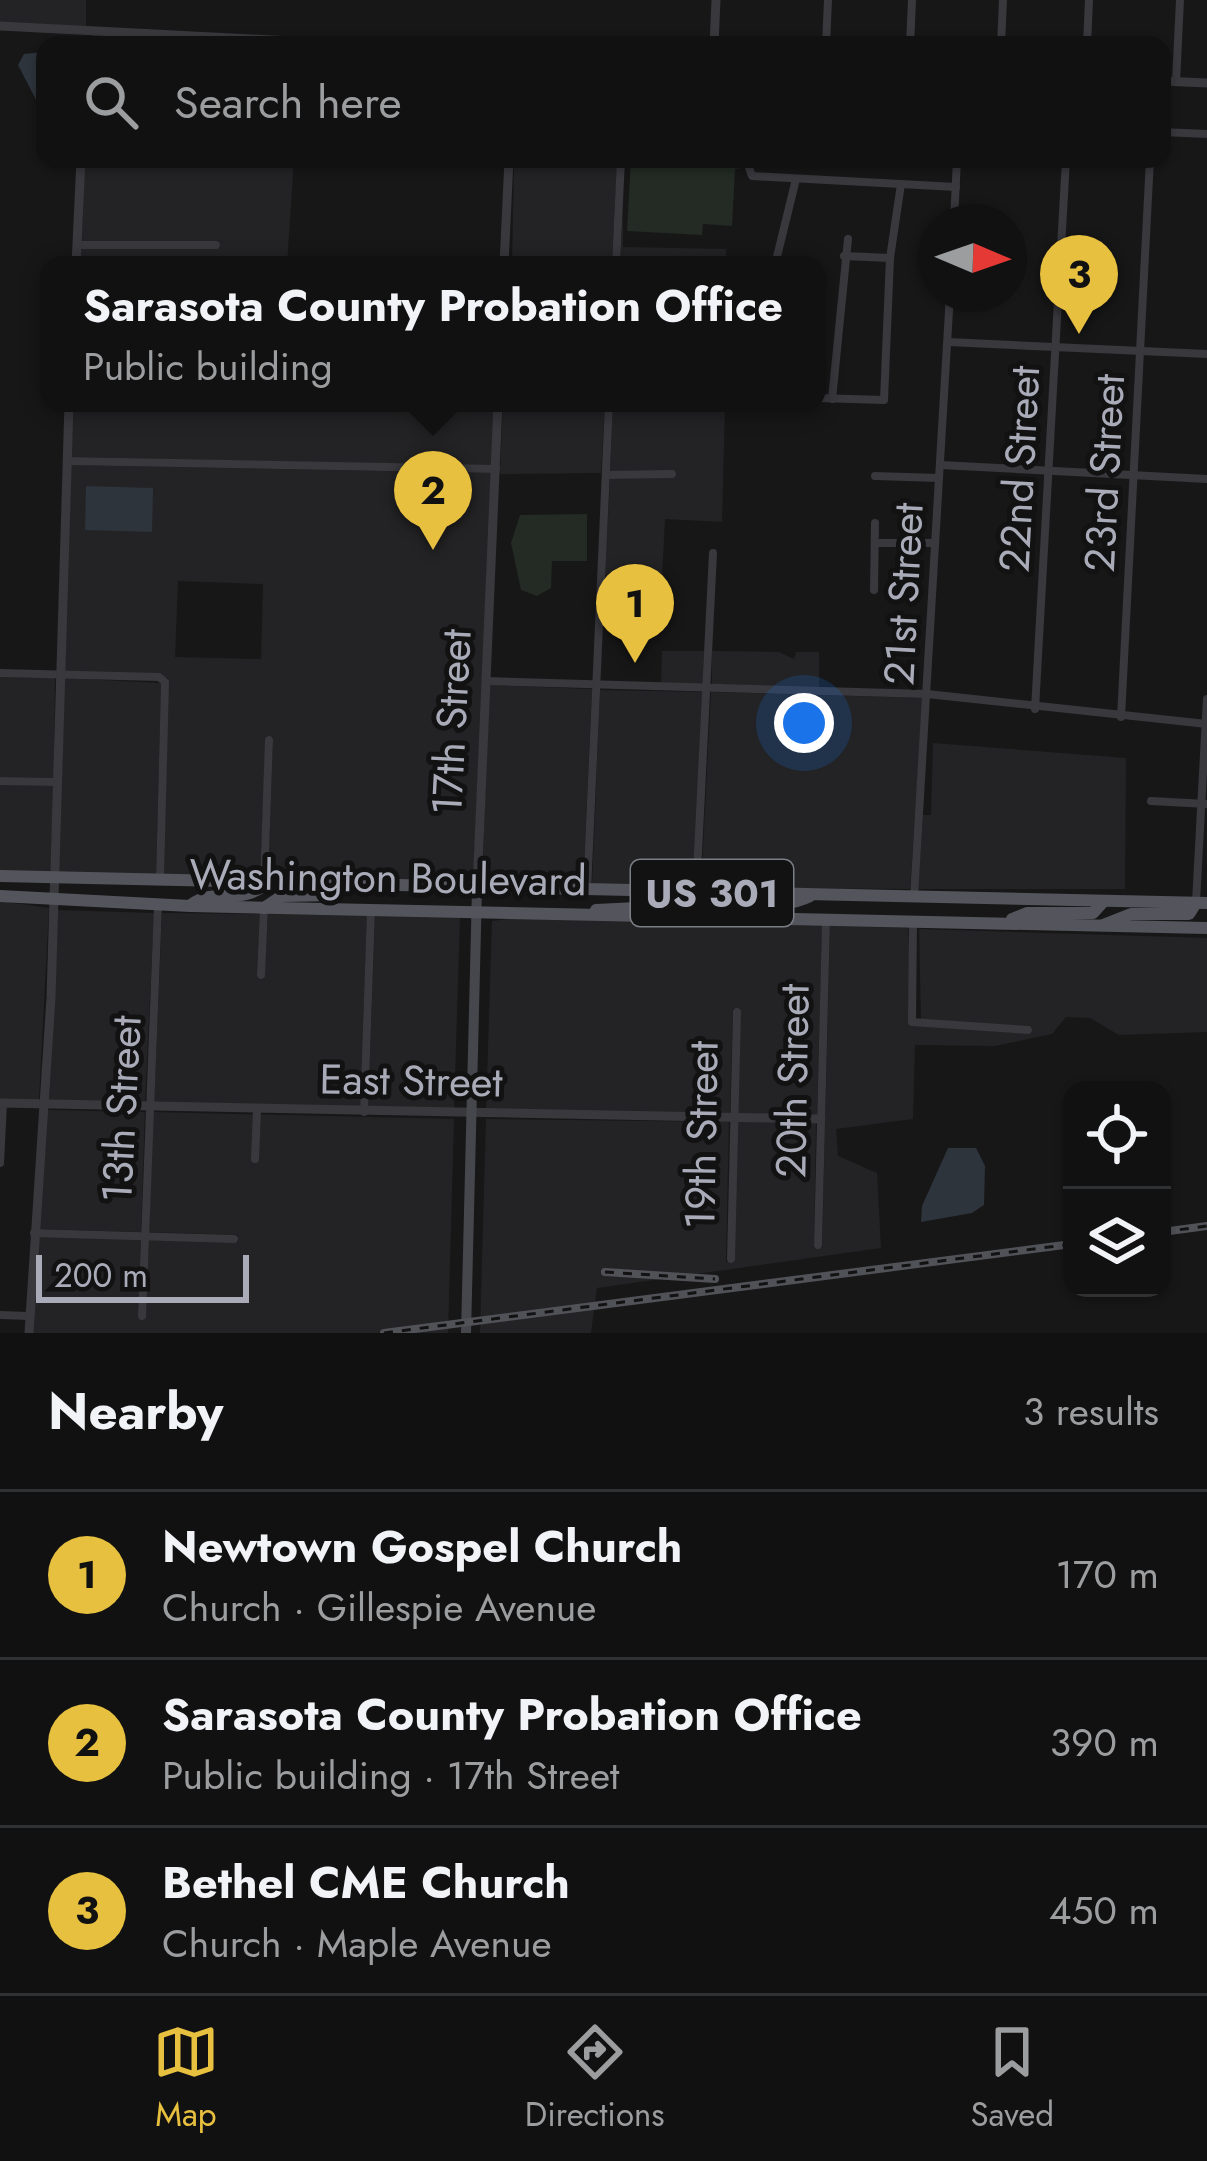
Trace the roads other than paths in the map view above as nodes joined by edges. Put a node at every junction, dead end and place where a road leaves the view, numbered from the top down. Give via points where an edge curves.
1 (716, 0) edge
2 (828, 0) edge
3 (912, 0) edge
4 (1003, 0) edge
5 (1089, 0) edge
6 (1180, 0) edge
7 (0, 26) edge
8 (89, 31) junction
9 (89, 36) edge
10 (189, 36) edge
11 (714, 36) edge
12 (826, 36) edge
13 (910, 36) edge
14 (1001, 36) edge
15 (1087, 36) edge
16 (1171, 82) edge
17 (1176, 82) junction
18 (1207, 83) edge
19 (1171, 132) edge
20 (1207, 134) edge
21 (81, 168) edge
22 (509, 168) edge
23 (621, 168) edge
24 (747, 168) edge
25 (957, 168) edge
26 (1066, 168) edge
27 (1150, 168) edge
28 (796, 179) junction
29 (901, 184) junction
30 (956, 187) junction
31 (955, 204) edge
32 (848, 239) dead end
33 (77, 245) junction
34 (216, 245) dead end
35 (76, 256) edge
36 (504, 256) edge
37 (616, 256) edge
38 (777, 256) edge
39 (844, 256) junction
40 (890, 258) junction
41 (949, 312) edge
42 (948, 342) junction
43 (1056, 348) junction
44 (1141, 351) junction
45 (1207, 354) edge
46 (826, 399) edge
47 (832, 399) junction
48 (69, 412) edge
49 (499, 412) edge
50 (609, 412) edge
51 (67, 461) junction
52 (941, 464) junction
53 (496, 469) junction
54 (1050, 470) junction
55 (672, 474) dead end
56 (1133, 474) junction
57 (606, 476) junction
58 (875, 476) dead end
59 (940, 478) junction
60 (1207, 479) edge
61 (875, 523) dead end
62 (875, 543) junction
63 (935, 543) junction
64 (712, 553) dead end
65 (874, 590) dead end
66 (0, 673) edge
67 (59, 674) junction
68 (486, 681) junction
69 (596, 686) junction
70 (707, 688) junction
71 (927, 694) junction
72 (1207, 699) edge
73 (1035, 710) junction
74 (1120, 717) junction
75 (1206, 724) edge
76 (269, 740) dead end
77 (0, 781) edge
78 (58, 782) junction
79 (1151, 801) dead end
80 (1204, 804) edge
81 (0, 876) edge
82 (54, 880) junction
83 (160, 882) junction
84 (1202, 883) edge
85 (264, 885) junction
86 (342, 886) junction
87 (477, 889) junction
88 (586, 891) junction
89 (696, 893) junction
90 (0, 896) edge
91 (811, 896) junction
92 (914, 897) junction
93 (947, 898) junction
94 (53, 902) junction
95 (1103, 902) junction
96 (1201, 903) edge
97 (158, 905) junction
98 (190, 906) junction
99 (264, 908) junction
100 (371, 910) junction
101 (477, 912) junction
102 (591, 914) junction
103 (703, 916) junction
104 (826, 918) junction
105 (890, 919) junction
106 (913, 920) junction
107 (1006, 922) junction
108 (1102, 926) junction
109 (1207, 928) edge
110 (261, 975) dead end
111 (737, 1012) dead end
112 (1028, 1030) dead end
113 (1, 1103) edge
114 (43, 1104) junction
115 (149, 1107) junction
116 (257, 1110) junction
117 (364, 1112) junction
118 (470, 1115) junction
119 (734, 1118) junction
120 (820, 1119) junction
121 (256, 1159) dead end
122 (0, 1163) edge
123 (34, 1233) junction
124 (145, 1236) junction
125 (235, 1239) dead end
126 (818, 1245) dead end
127 (730, 1259) dead end
128 (0, 1315) edge
129 (29, 1316) junction
130 (142, 1316) dead end
131 (29, 1333) edge
132 (466, 1333) edge

1 - 11 street
2 - 12 street
3 - 13 street
4 - 14 street
5 - 15 street
6 - 17 street
7 - 8 street
8 - 9 street
8 - 10 street
16 - 17 street
17 - 18 street
19 - 20 street
21 - 33 street
22 - 36 street
23 - 37 street
24 - 28 street
25 - 30 street
26 - 43 street, 22nd Street
27 - 44 street, 23rd Street
28 - 29 street
28 - 38 street
29 - 30 street
29 - 40 street
30 - 31 street
32 - 39 street
33 - 34 street
33 - 35 street
39 - 40 street
39 - 47 street
40 - 47 street via 884,400
41 - 42 street, 21st Street
42 - 43 street
42 - 52 street, 21st Street
43 - 44 street
43 - 54 street, 22nd Street
44 - 45 street
44 - 56 street, 23rd Street
46 - 47 street
48 - 51 street
49 - 53 street, 17th Street
50 - 57 street
51 - 53 street
51 - 67 street
52 - 54 street
52 - 59 street, 21st Street
53 - 68 street, 17th Street
54 - 56 street
54 - 73 street, 22nd Street
55 - 57 street
56 - 60 street
56 - 74 street, 23rd Street
57 - 69 street
58 - 59 street
59 - 63 street, 21st Street
61 - 62 street
62 - 63 street
62 - 65 street
63 - 71 street, 21st Street
64 - 70 street
66 - 67 street
67 - 78 street
67 - 83 street via 163,679
68 - 69 street
68 - 87 street, 17th Street
69 - 70 street
69 - 88 street
70 - 71 street
70 - 89 street
71 - 73 street
71 - 92 street, 21st Street
72 - 75 street
73 - 74 street
74 - 75 street
75 - 80 street
76 - 85 street
77 - 78 street
78 - 82 street
79 - 80 street
80 - 84 street
81 - 82 main road, Washington Boulevard / US 301
82 - 83 main road, Washington Boulevard / US 301
82 - 94 street
83 - 85 main road, Washington Boulevard / US 301
84 - 96 street
85 - 86 main road, Washington Boulevard / US 301
85 - 98 main road via 249,896 205,897
86 - 87 main road, Washington Boulevard / US 301
86 - 99 main road via 335,895 282,896
87 - 88 main road, Washington Boulevard / US 301
87 - 101 main road, 17th Street
88 - 89 main road, Washington Boulevard / US 301
89 - 91 main road, Washington Boulevard / US 301
89 - 102 main road via 678,906 613,905
90 - 94 main road, Washington Boulevard / US 301
91 - 92 main road, Washington Boulevard / US 301
91 - 103 main road via 789,906 721,905
92 - 93 main road, Washington Boulevard / US 301
92 - 105 main road
93 - 95 main road, Washington Boulevard / US 301
93 - 106 main road
94 - 97 main road, Washington Boulevard / US 301
94 - 114 street
95 - 96 main road, Washington Boulevard / US 301
95 - 107 main road via 1093,913
96 - 108 main road via 1189,914 1132,914
97 - 98 main road, Washington Boulevard / US 301
97 - 115 street, 13th Street
98 - 99 main road, Washington Boulevard / US 301
99 - 100 main road, Washington Boulevard / US 301
99 - 110 street
100 - 101 main road, Washington Boulevard / US 301
100 - 117 street
101 - 102 main road, Washington Boulevard / US 301
101 - 118 main road, 17th Street
102 - 103 main road, Washington Boulevard / US 301
103 - 104 main road, Washington Boulevard / US 301
104 - 105 main road, Washington Boulevard / US 301
104 - 120 street, 20th Street
105 - 106 main road, Washington Boulevard / US 301
106 - 107 main road, Washington Boulevard / US 301
106 - 112 street via 912,1022
107 - 108 main road, Washington Boulevard / US 301
108 - 109 main road, Washington Boulevard / US 301
111 - 119 street, 19th Street
113 - 114 street, East Street
113 - 122 street
114 - 115 street, East Street
114 - 123 street
115 - 116 street, East Street
115 - 124 street, 13th Street
116 - 117 street, East Street
116 - 121 street
117 - 118 street, East Street
118 - 119 street, East Street
118 - 132 main road, 17th Street
119 - 120 street, East Street
119 - 127 street, 19th Street
120 - 126 street, 20th Street
123 - 124 street
123 - 129 street
124 - 125 street
124 - 130 street, 13th Street
128 - 129 street
129 - 131 street

